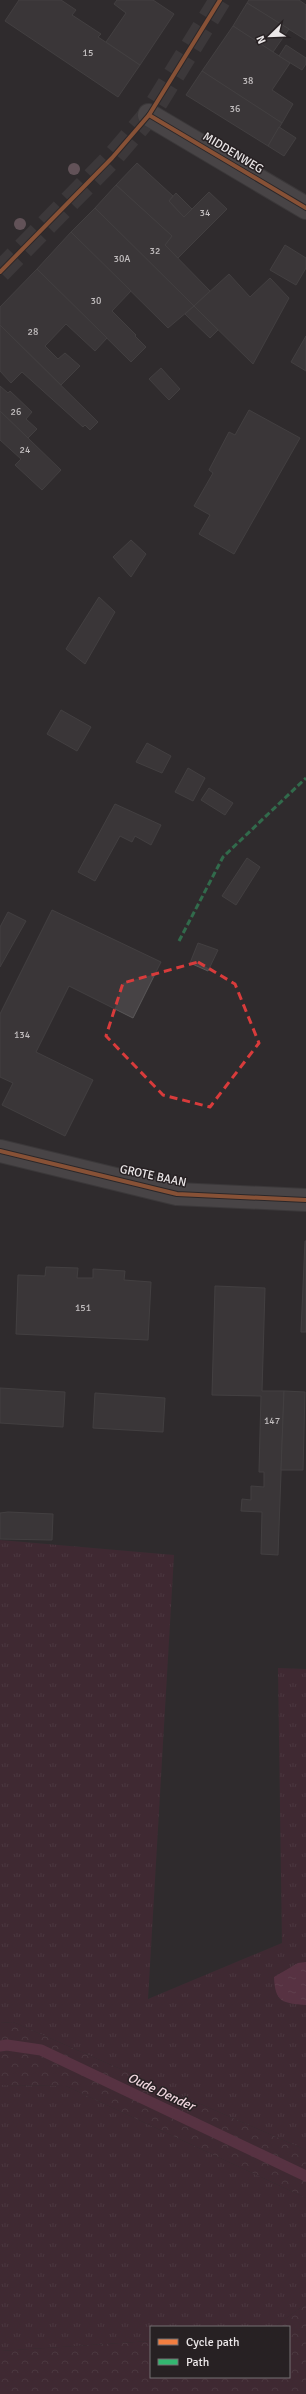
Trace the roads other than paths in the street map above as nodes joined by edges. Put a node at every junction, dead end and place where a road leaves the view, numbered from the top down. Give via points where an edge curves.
1 (149, 115) dead end
2 (306, 208) edge
3 (0, 1151) edge
4 (306, 1200) edge

1 - 2 street, MIDDENWEG
3 - 4 street, GROTE BAAN via 177,1194

